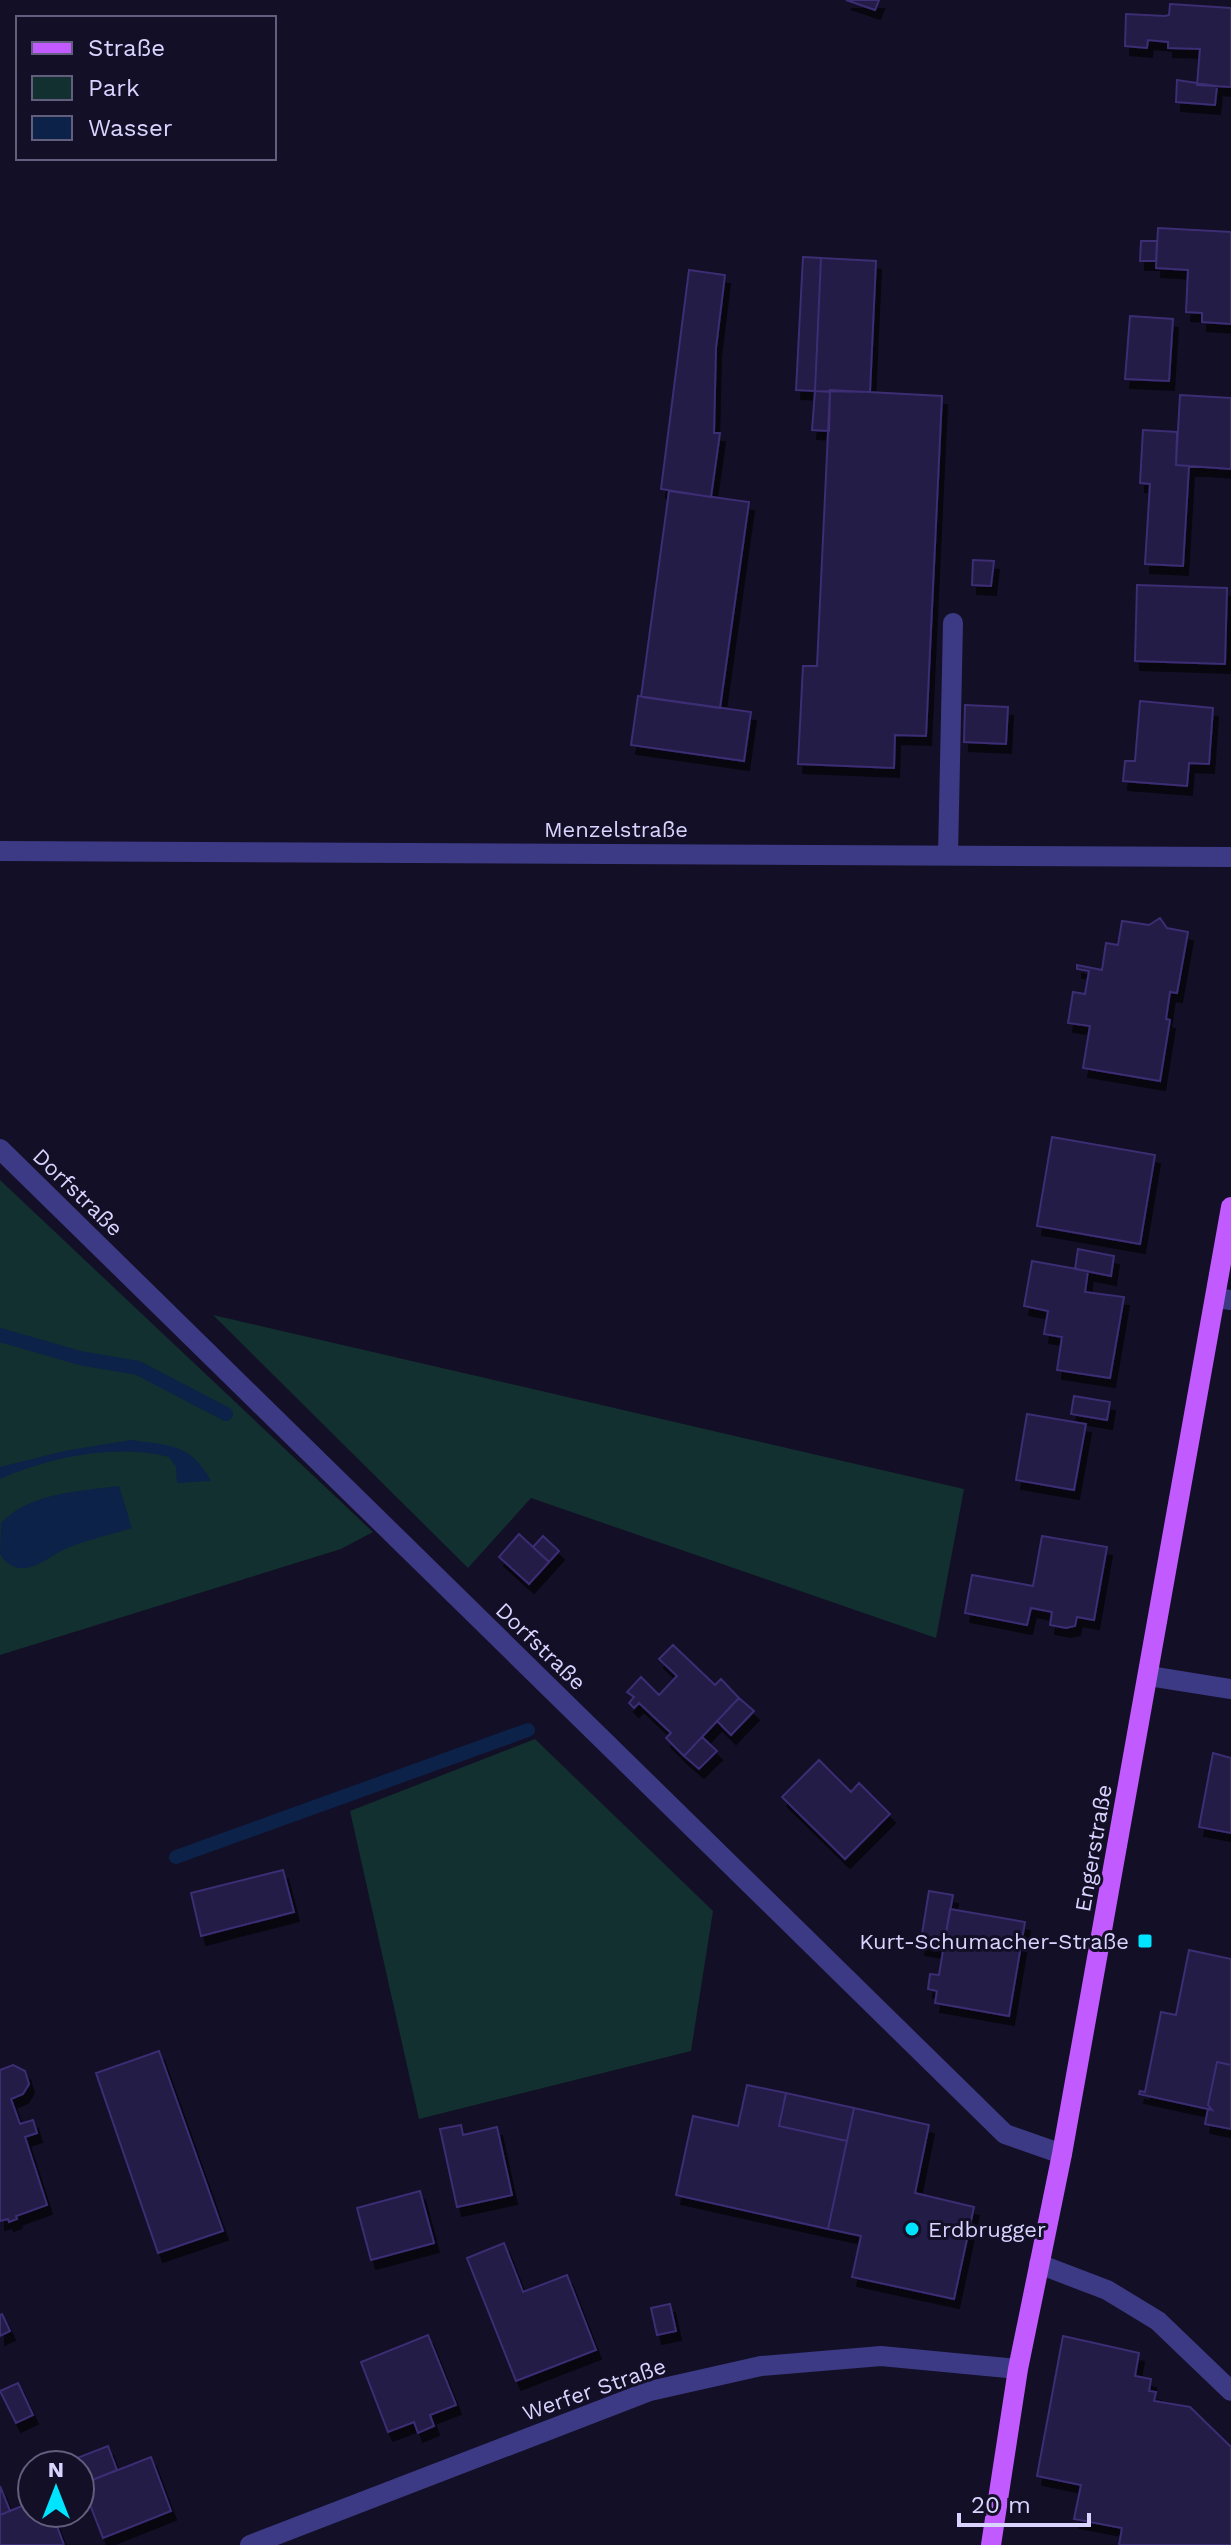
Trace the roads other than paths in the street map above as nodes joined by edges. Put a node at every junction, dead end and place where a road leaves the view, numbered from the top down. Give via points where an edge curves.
1 (953, 623) dead end
2 (0, 851) edge
3 (948, 855) junction
4 (1231, 857) edge
5 (0, 1149) edge
6 (1231, 1207) edge
7 (1224, 1299) edge
8 (1149, 1676) junction
9 (1231, 1689) edge
10 (1062, 2154) junction
11 (1039, 2264) junction
12 (1018, 2369) junction
13 (1231, 2391) edge
14 (250, 2545) edge
15 (991, 2545) edge

1 - 3 street
2 - 3 street, Menzelstraße
3 - 4 street, Menzelstraße
5 - 10 street, Dorfstraße via 1005,2134
6 - 7 main road, Engerstraße
7 - 8 main road, Engerstraße
8 - 9 street
8 - 10 main road, Engerstraße
10 - 11 main road, Engerstraße
11 - 12 main road, Engerstraße
11 - 13 street via 1107,2290 1158,2321
12 - 14 street, Werfer Straße via 881,2356 761,2366 650,2391
12 - 15 main road, Engerstraße

